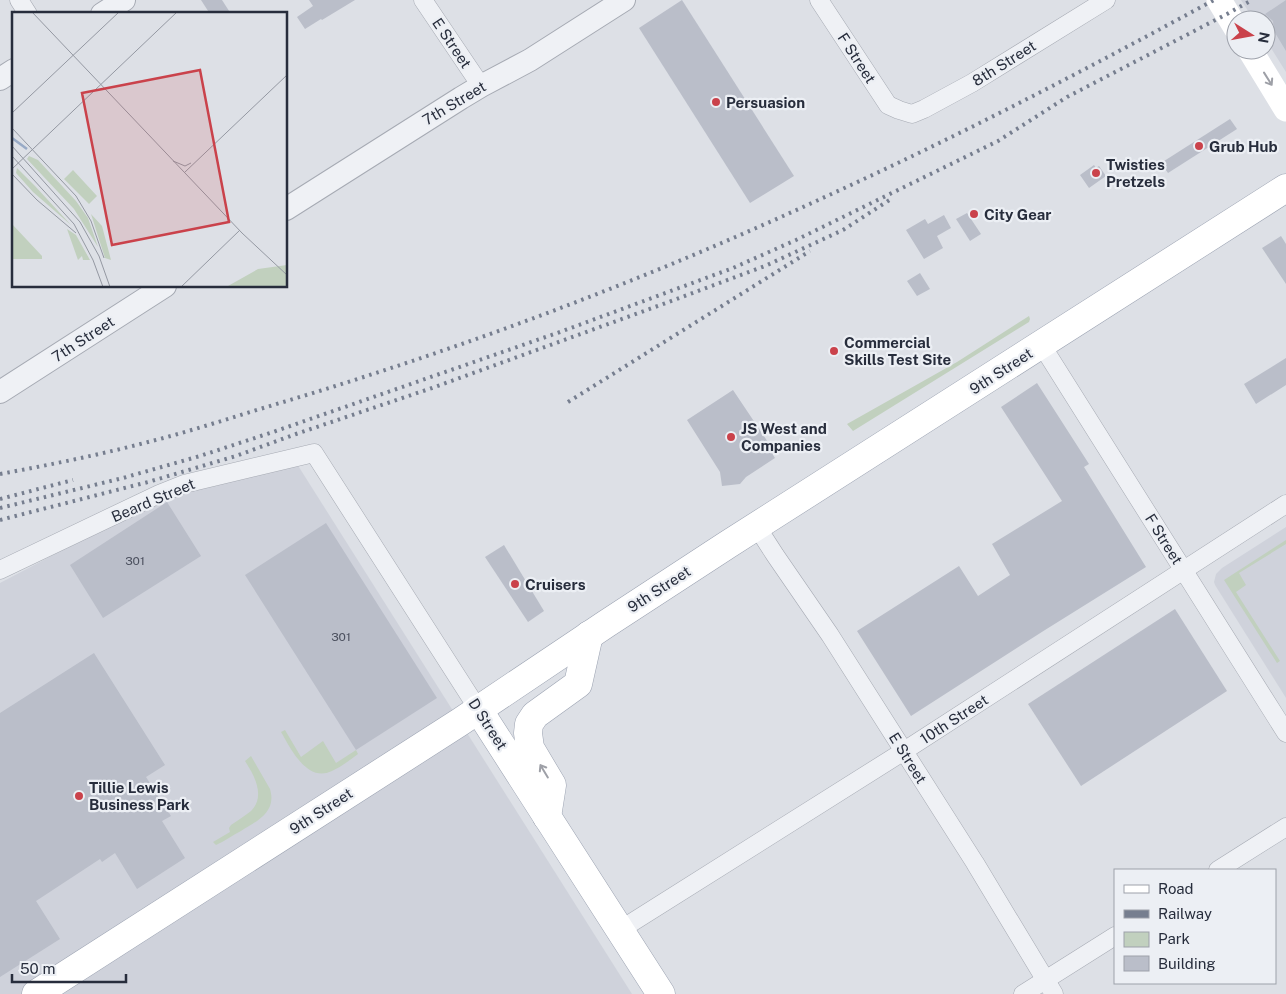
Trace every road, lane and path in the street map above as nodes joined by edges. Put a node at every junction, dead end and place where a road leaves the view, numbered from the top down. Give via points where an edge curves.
1 (19, 0) edge
2 (124, 0) edge
3 (423, 0) edge
4 (624, 0) edge
5 (819, 0) edge
6 (1106, 0) edge
7 (1219, 0) edge
8 (27, 12) edge
9 (105, 12) edge
10 (1226, 12) edge
11 (1256, 60) edge
12 (12, 71) edge
13 (0, 79) edge
14 (481, 86) junction
15 (1286, 108) edge
16 (899, 110) joint
17 (1286, 188) edge
18 (288, 208) edge
19 (162, 288) edge
20 (1042, 344) junction
21 (0, 392) edge
22 (314, 453) joint
23 (1286, 504) edge
24 (756, 526) junction
25 (0, 570) edge
26 (1183, 570) junction
27 (589, 635) junction
28 (478, 709) junction
29 (1286, 733) edge
30 (904, 751) junction
31 (547, 817) junction
32 (1286, 827) edge
33 (1220, 869) edge
34 (620, 930) junction
35 (1114, 937) edge
36 (1050, 987) edge
37 (36, 994) edge
38 (661, 994) edge
39 (1023, 994) edge

1 - 8 street
2 - 9 street
3 - 14 street, E Street
4 - 14 street, 7th Street via 530,60
5 - 16 street, F Street via 881,96 888,105
6 - 16 street, 8th Street via 972,84 924,110 912,114
7 - 10 main road
11 -> 15 main road
12 - 13 street
14 - 18 street, 7th Street
17 - 20 main road, 9th Street
19 - 21 street, 7th Street
20 - 24 main road, 9th Street
20 - 26 street, F Street
22 - 25 street, Beard Street via 184,484
22 - 28 street, D Street
23 - 26 street, 10th Street
24 - 27 main road, 9th Street
24 - 30 street, E Street
26 - 29 street, F Street
26 - 30 street, 10th Street
27 - 28 main road, 9th Street
31 -> 27 main road via 552,785 530,748 529,724 535,715 578,684
28 - 31 main road, D Street
28 - 37 main road, 9th Street
30 - 34 street, 10th Street
30 - 36 street, E Street
31 - 34 main road, D Street
32 - 33 street
34 - 38 main road, D Street
35 - 36 street
36 - 39 street

